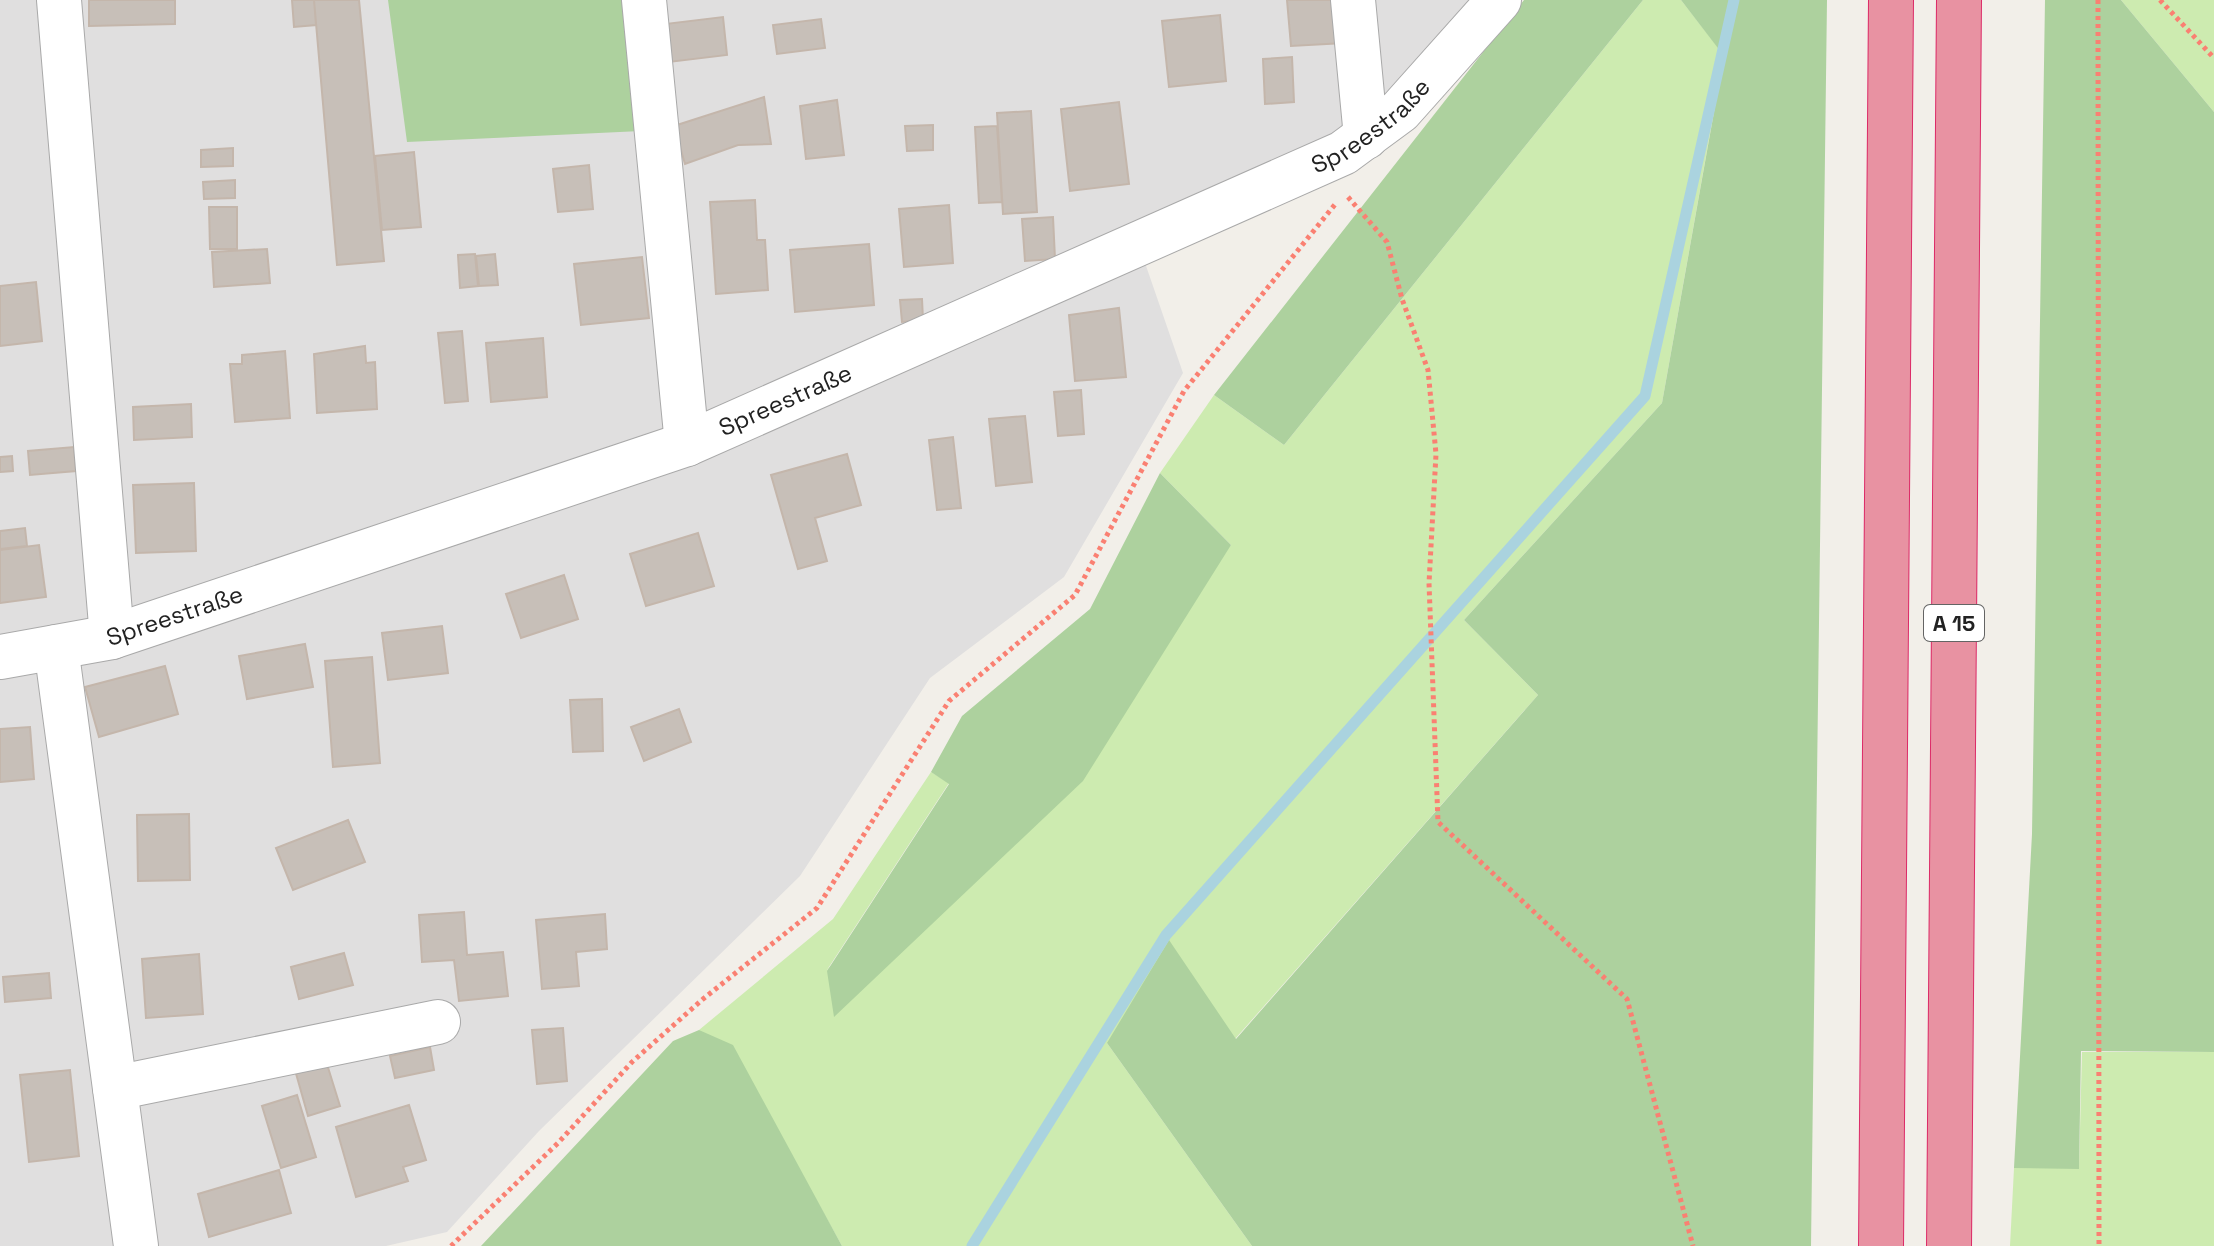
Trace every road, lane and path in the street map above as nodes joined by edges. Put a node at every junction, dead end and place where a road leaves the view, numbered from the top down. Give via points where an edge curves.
1 (59, 0) edge
2 (644, 0) edge
3 (1353, 0) edge
4 (1499, 0) edge
5 (1891, 0) edge
6 (1959, 0) edge
7 (2098, 0) edge
8 (2160, 0) edge
9 (2214, 58) edge
10 (1366, 137) junction
11 (687, 444) junction
12 (112, 637) junction
13 (56, 647) junction
14 (0, 657) edge
15 (438, 1022) dead end
16 (115, 1088) junction
17 (136, 1246) edge
18 (451, 1246) edge
19 (1693, 1246) edge
20 (1881, 1246) edge
21 (1949, 1246) edge
22 (2099, 1246) edge

1 - 12 street
2 - 11 street
3 - 10 street
4 - 10 street, Spreestraße via 1400,111
5 - 20 highway
6 - 21 highway, A 15
7 - 22 path
8 - 9 path
10 - 11 street, Spreestraße via 1343,153
11 - 12 street, Spreestraße
12 - 13 street, Spreestraße
13 - 14 street, Spreestraße
13 - 16 street
15 - 16 street
16 - 17 street
18 - 19 path via 558,1143 632,1062 817,908 949,701 1075,595 1184,391 1344,193 1387,242 1428,370 1436,454 1429,583 1438,822 1627,999

